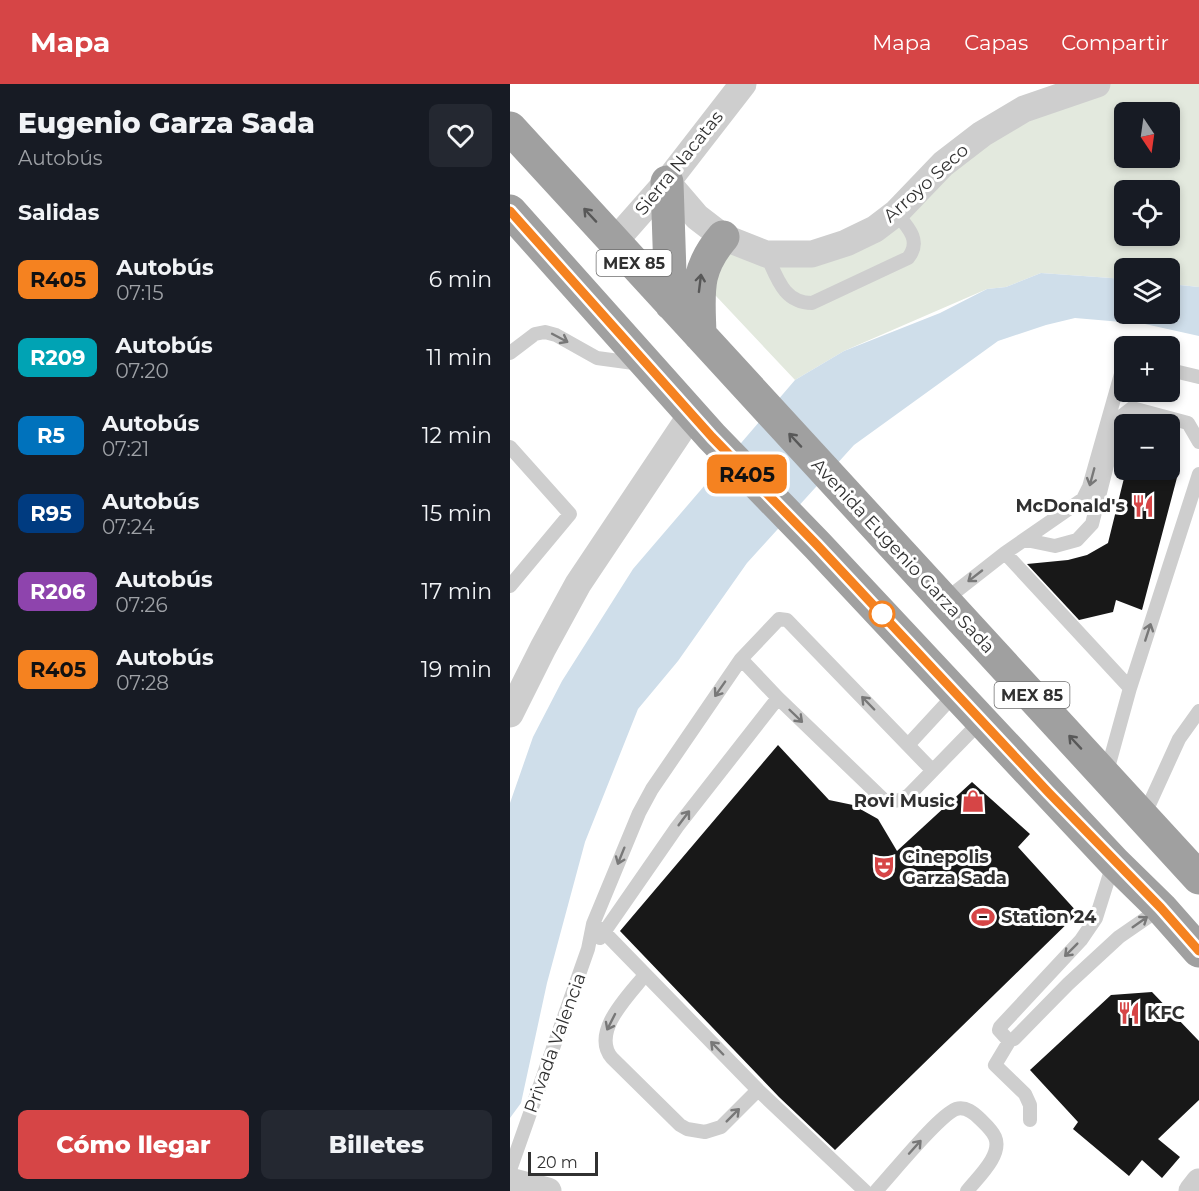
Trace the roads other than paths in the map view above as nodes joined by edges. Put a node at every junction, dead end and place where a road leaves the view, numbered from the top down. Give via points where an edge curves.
1 (743, 84) edge
2 (1097, 84) edge
3 (510, 128) edge
4 (666, 182) junction
5 (510, 212) edge
6 (896, 213) junction
7 (723, 237) junction
8 (614, 242) junction
9 (766, 254) junction
10 (671, 304) junction
11 (700, 335) junction
12 (510, 353) edge
13 (646, 364) junction
14 (1180, 372) edge
15 (1199, 377) edge
16 (1114, 398) edge
17 (702, 426) junction
18 (1199, 442) edge
19 (510, 447) edge
20 (1199, 474) edge
21 (1026, 540) junction
22 (1005, 553) junction
23 (510, 586) edge
24 (945, 600) junction
25 (741, 659) junction
26 (1130, 688) junction
27 (956, 693) junction
28 (778, 698) junction
29 (1199, 711) edge
30 (510, 714) edge
31 (982, 720) junction
32 (908, 745) junction
33 (932, 770) junction
34 (1106, 776) junction
35 (1143, 818) junction
36 (1114, 861) junction
37 (1199, 878) edge
38 (1161, 908) junction
39 (593, 924) junction
40 (605, 933) junction
41 (588, 949) junction
42 (1199, 951) edge
43 (645, 975) junction
44 (1010, 1040) junction
45 (758, 1090) junction
46 (1030, 1120) dead end
47 (510, 1170) edge
48 (510, 1181) edge
49 (1199, 1182) edge
50 (548, 1191) edge
51 (865, 1191) edge
52 (876, 1191) edge
53 (967, 1191) edge
54 (1192, 1191) edge

1 - 4 street, Sierra Nacatas
2 - 6 street, Arroyo Seco via 1024,109 982,134 944,164
8 -> 3 highway, Avenida Eugenio Garza Sada / MEX 85
4 - 7 street, Arroyo Seco via 697,217
4 - 8 street, Sierra Nacatas
4 - 10 highway
5 - 13 highway, MEX 85
6 - 9 street, Arroyo Seco via 875,229 812,254
6 - 9 lane via 911,230 914,242 908,258 812,303 789,298
7 - 9 street, Arroyo Seco
11 -> 7 highway via 701,270
8 - 10 highway, Avenida Eugenio Garza Sada / MEX 85
10 - 11 highway, Avenida Eugenio Garza Sada / MEX 85
24 -> 11 highway, Avenida Eugenio Garza Sada / MEX 85
12 -> 13 lane via 535,334 545,332 597,358
13 - 17 highway, MEX 85
14 - 15 lane
16 -> 21 lane via 1083,499
17 - 27 highway, MEX 85
17 - 30 street via 578,584
18 - 21 lane via 1188,423 1132,408 1119,418 1092,524 1077,540 1055,546
19 - 23 lane via 570,514
26 -> 20 lane
21 - 22 lane
22 -> 24 lane
22 - 26 lane
34 -> 24 highway, Avenida Eugenio Garza Sada / MEX 85
25 - 28 lane
32 -> 25 lane, Privada Valencia via 784,618
25 -> 39 lane, Privada Valencia via 652,789
26 - 34 lane
27 - 31 highway, MEX 85
27 - 32 lane
28 -> 33 lane via 886,802 909,795
40 -> 28 lane via 677,827
29 - 35 lane via 1179,739
31 - 33 lane
31 - 36 highway, MEX 85
32 - 33 lane
34 - 35 highway, Avenida Eugenio Garza Sada / MEX 85
35 - 37 highway, Avenida Eugenio Garza Sada / MEX 85
36 - 38 highway, MEX 85
36 -> 44 lane via 1096,918 1081,940 1000,1027 1000,1033
38 - 42 highway, MEX 85
44 -> 38 lane via 1119,937
39 - 40 lane
39 - 41 lane, Privada Valencia
40 - 41 lane
40 - 43 lane
41 - 47 lane, Privada Valencia
45 -> 43 lane
43 -> 45 lane via 609,1024 606,1041 612,1058 680,1125 697,1132 721,1127
44 - 46 lane via 995,1065 1024,1094 1030,1105
45 - 51 lane
48 - 50 street
49 - 54 street
52 -> 53 lane via 936,1124 959,1108 974,1112 992,1132 996,1143 995,1155

